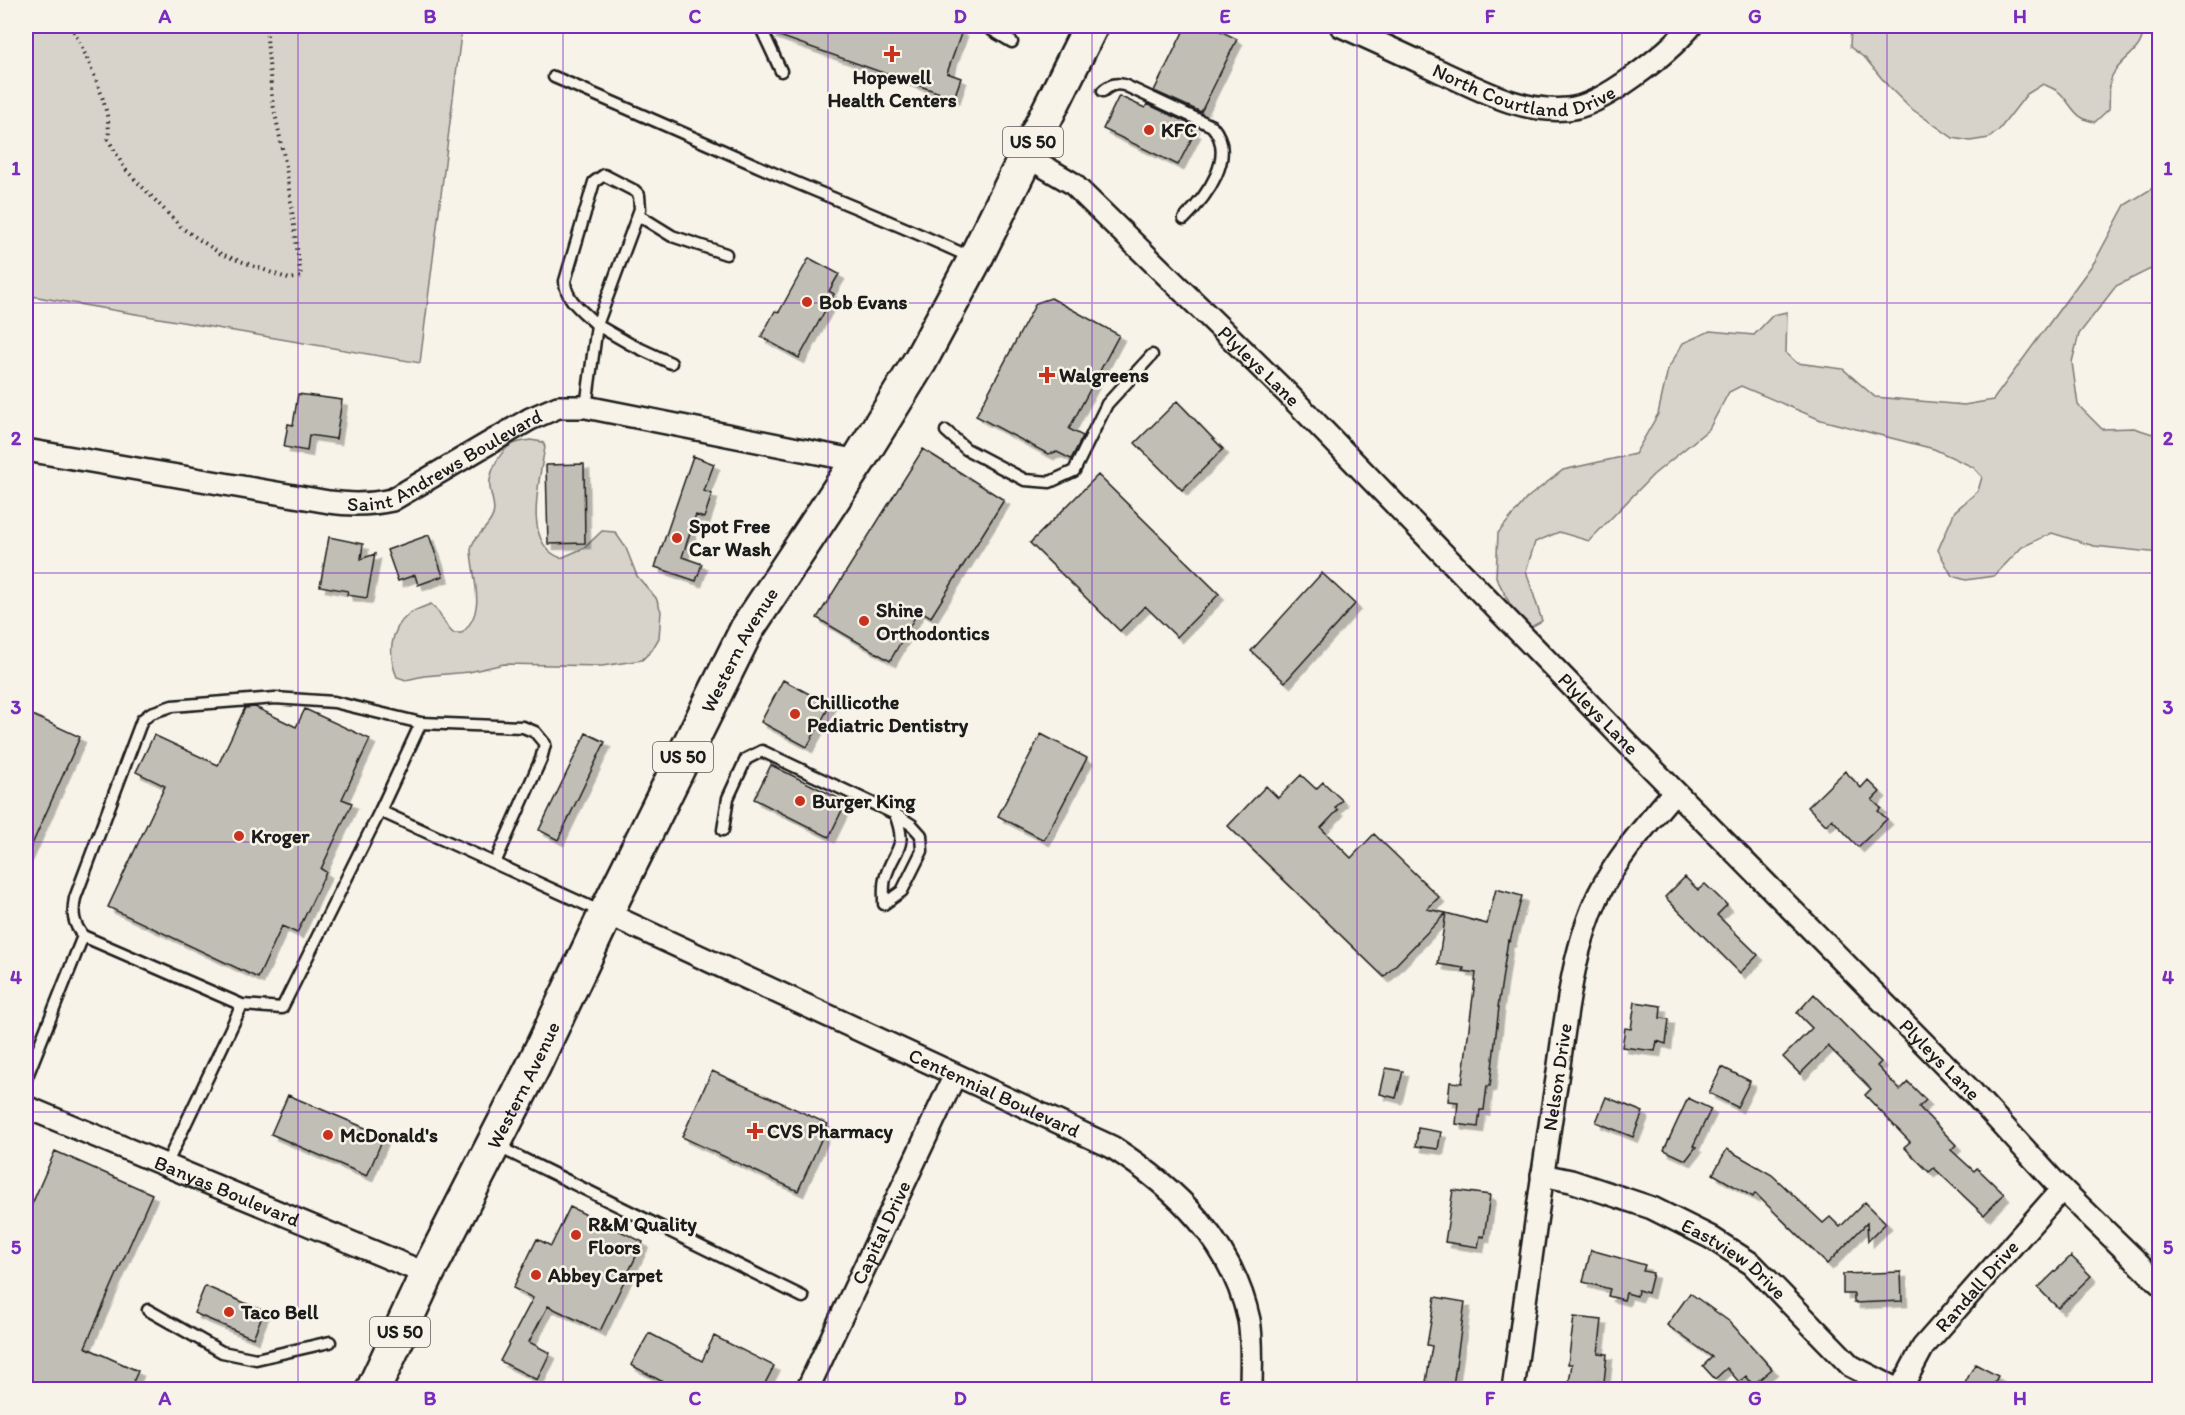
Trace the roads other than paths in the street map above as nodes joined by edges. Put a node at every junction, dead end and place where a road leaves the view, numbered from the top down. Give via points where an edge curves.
1 (760, 26) edge
2 (985, 26) edge
3 (1091, 26) edge
4 (1341, 26) edge
5 (1691, 26) edge
6 (1012, 42) dead end
7 (781, 71) dead end
8 (554, 77) dead end
9 (1103, 91) dead end
10 (1026, 156) junction
11 (638, 215) junction
12 (1184, 219) dead end
13 (726, 254) dead end
14 (975, 259) junction
15 (597, 325) junction
16 (1152, 355) dead end
17 (671, 363) dead end
18 (586, 407) junction
19 (946, 431) dead end
20 (26, 450) edge
21 (858, 461) junction
22 (421, 723) junction
23 (1674, 792) junction
24 (380, 811) junction
25 (895, 814) junction
26 (723, 830) dead end
27 (495, 862) junction
28 (606, 913) junction
29 (83, 936) junction
30 (242, 1005) junction
31 (955, 1075) junction
32 (26, 1079) edge
33 (26, 1107) edge
34 (494, 1145) junction
35 (166, 1166) junction
36 (1542, 1175) junction
37 (2062, 1189) junction
38 (427, 1274) junction
39 (2160, 1284) edge
40 (803, 1297) dead end
41 (148, 1310) dead end
42 (330, 1341) dead end
43 (373, 1389) edge
44 (807, 1389) edge
45 (1251, 1389) edge
46 (1512, 1389) edge
47 (1899, 1389) edge

1 - 7 lane
2 - 6 lane
3 - 10 main road, Western Avenue / US 50
4 - 5 street, North Courtland Drive via 1495,96 1531,108 1569,110 1599,99 1641,71
8 - 14 lane
9 - 12 lane via 1117,83 1124,85 1216,131 1222,149 1213,183
10 - 14 main road, Western Avenue / US 50
10 - 23 street, Plyleys Lane via 1072,183 1271,377
11 - 13 lane via 672,236
11 - 15 lane
11 - 15 lane via 639,195 635,191 604,175 594,182 565,289
14 - 21 main road, Western Avenue / US 50 via 920,361
15 - 17 lane
15 - 18 lane
16 - 19 lane via 1107,404 1074,471 1050,482 1025,480 966,449
18 - 20 street, Saint Andrews Boulevard via 558,407 530,419 392,500 374,504 329,502
18 - 21 street, Saint Andrews Boulevard
21 - 28 main road, Western Avenue / US 50 via 747,629
22 - 24 lane
22 - 27 lane via 523,727 535,732 545,744
22 - 29 lane via 334,702 275,698 172,706 151,713 142,720 75,898 72,912
23 - 36 street, Nelson Drive via 1621,856 1599,895 1583,938 1571,988
23 - 37 street, Plyleys Lane via 1973,1093
24 - 27 lane
24 - 30 lane via 282,1008
25 - 25 lane via 921,835 922,851 902,891 884,903 885,880 901,843
25 - 26 lane via 762,751 746,759 728,798
27 - 28 lane
28 - 31 street, Centennial Boulevard
28 - 34 main road, Western Avenue / US 50
29 - 30 lane
29 - 32 lane
30 - 35 lane
31 - 44 street, Capital Drive
31 - 45 street, Centennial Boulevard via 1112,1147 1149,1171 1195,1216 1218,1243 1241,1293 1249,1322
33 - 35 street, Banyas Boulevard
34 - 38 main road, Western Avenue / US 50
34 - 40 lane
35 - 38 street, Banyas Boulevard
36 - 46 street, Nelson Drive
36 - 47 street, Eastview Drive via 1652,1208 1710,1237 1752,1264 1851,1366
37 - 39 street, Plyleys Lane
37 - 47 street, Randall Drive via 1923,1347
38 - 43 main road, Western Avenue / US 50
41 - 42 lane via 222,1352 256,1359

